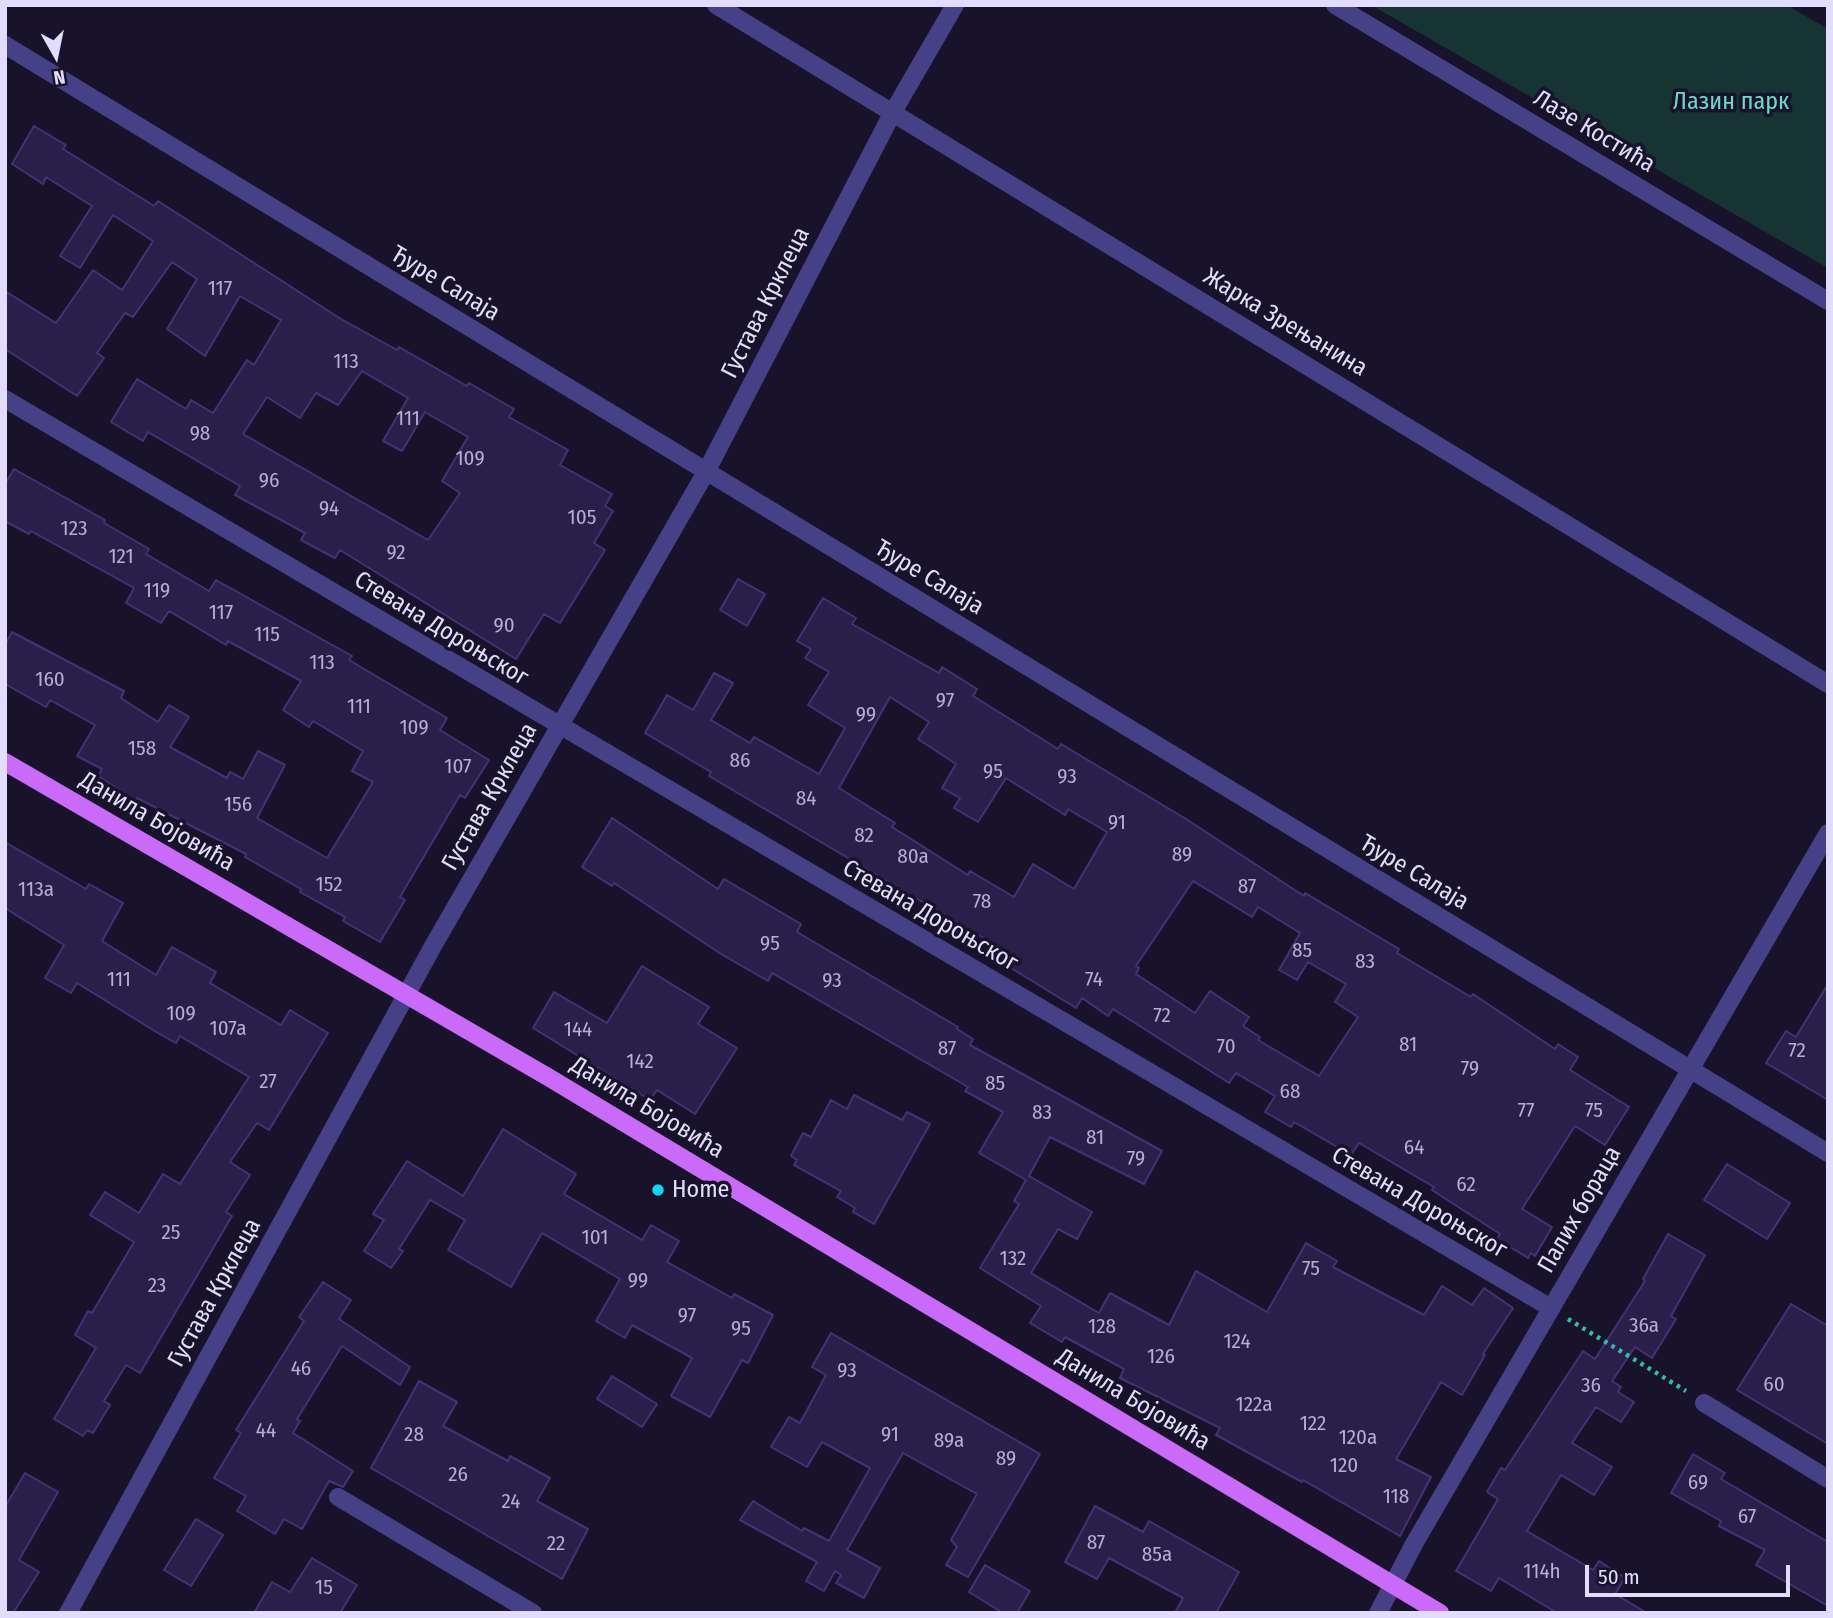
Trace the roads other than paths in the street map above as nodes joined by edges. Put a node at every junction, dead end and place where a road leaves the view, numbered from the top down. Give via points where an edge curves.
1 (716, 5) edge
2 (954, 5) edge
3 (1335, 5) edge
4 (5, 45) edge
5 (893, 112) junction
6 (1828, 301) edge
7 (5, 399) edge
8 (706, 472) junction
9 (1828, 684) edge
10 (558, 727) junction
11 (5, 762) edge
12 (1828, 833) edge
13 (406, 996) junction
14 (1691, 1070) junction
15 (1828, 1153) edge
16 (1551, 1308) junction
17 (1704, 1403) road end
18 (1828, 1479) edge
19 (338, 1497) dead end
20 (1392, 1584) junction
21 (68, 1613) edge
22 (533, 1613) edge
23 (1378, 1613) edge
24 (1440, 1613) edge

1 - 5 street, Жарка Зрењанина
2 - 5 street, Густава Крклеца
3 - 6 street, Лазе Костића
4 - 8 street, Ђуре Салаја
5 - 8 street, Густава Крклеца
5 - 9 street, Жарка Зрењанина
7 - 10 street, Стевана Дороњског
8 - 10 street, Густава Крклеца
8 - 14 street, Ђуре Салаја
10 - 13 street, Густава Крклеца
10 - 16 street, Стевана Дороњског
11 - 13 main road, Данила Бојовића
12 - 14 street, Палих бораца
13 - 20 main road, Данила Бојовића
13 - 21 street, Густава Крклеца
14 - 15 street, Ђуре Салаја
14 - 16 street, Палих бораца
16 - 20 street, Палих бораца
17 - 18 street
19 - 22 street
20 - 23 street, Палих бораца
20 - 24 main road, Данила Бојовића

